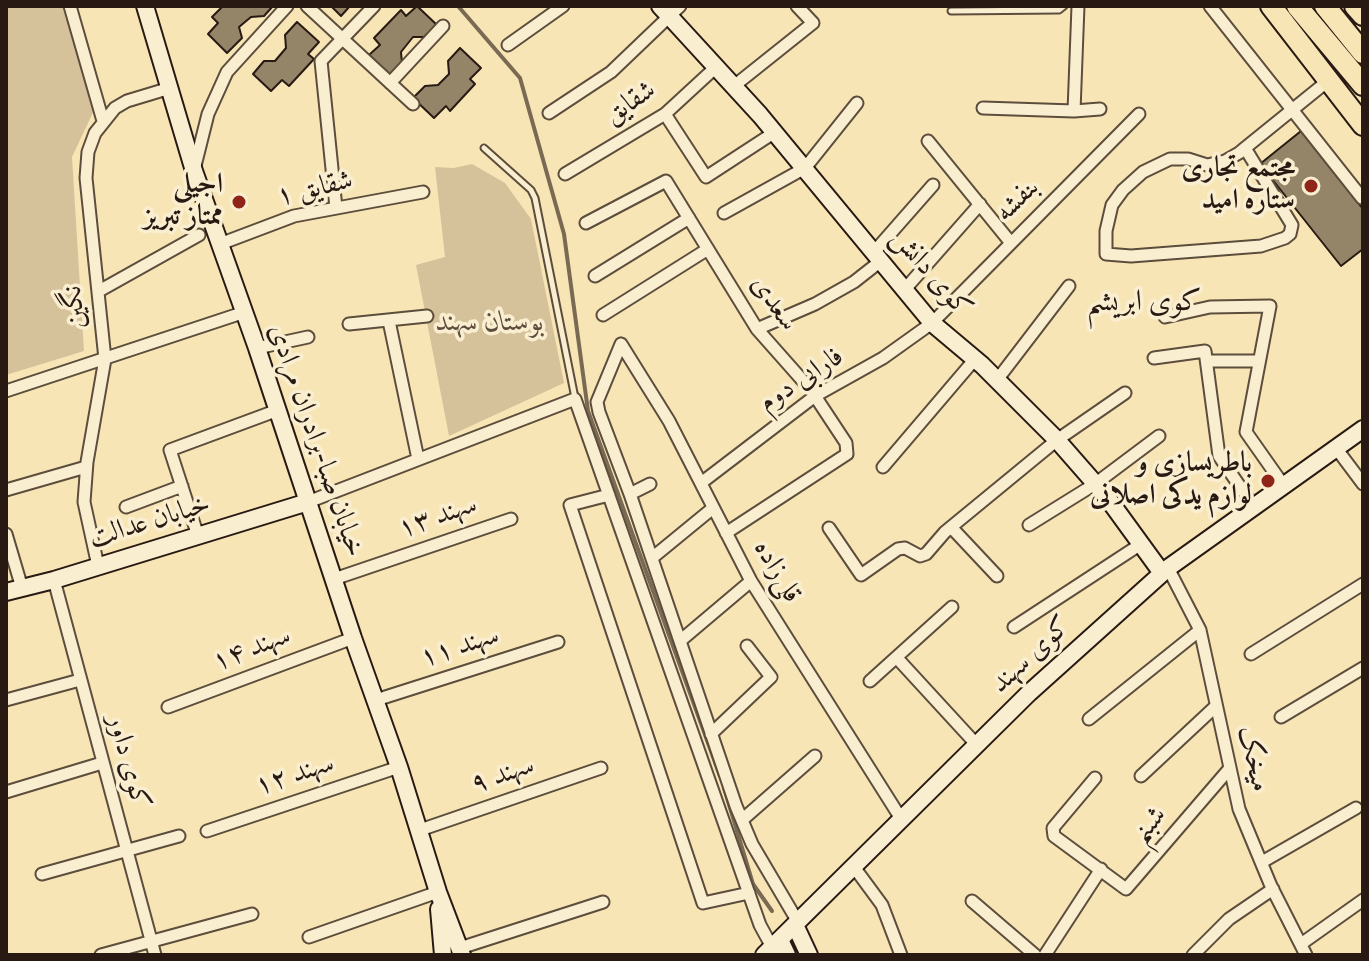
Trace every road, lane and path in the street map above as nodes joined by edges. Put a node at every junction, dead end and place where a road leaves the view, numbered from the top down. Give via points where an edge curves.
1 (70, 6) edge
2 (145, 6) edge
3 (287, 6) edge
4 (307, 6) edge
5 (374, 6) edge
6 (563, 6) edge
7 (797, 6) edge
8 (1064, 6) edge
9 (1078, 6) edge
10 (1210, 6) edge
11 (1271, 6) edge
12 (1297, 6) edge
13 (1325, 6) edge
14 (1355, 6) edge
15 (670, 10) edge
16 (951, 11) dead end
17 (1363, 15) edge
18 (443, 26) dead end
19 (343, 39) junction
20 (508, 45) dead end
21 (1363, 53) edge
22 (716, 67) junction
23 (1329, 80) junction
24 (390, 83) junction
25 (1363, 85) edge
26 (734, 86) junction
27 (170, 88) junction
28 (857, 103) dead end
29 (413, 104) dead end
30 (983, 108) dead end
31 (1100, 109) dead end
32 (1292, 110) junction
33 (1074, 111) junction
34 (549, 113) dead end
35 (665, 114) junction
36 (1139, 114) dead end
37 (103, 121) junction
38 (1363, 125) edge
39 (775, 132) junction
40 (928, 141) dead end
41 (484, 148) dead end
42 (1245, 148) junction
43 (805, 168) junction
44 (194, 171) junction
45 (565, 174) dead end
46 (933, 185) dead end
47 (423, 192) dead end
48 (1362, 198) edge
49 (980, 204) junction
50 (336, 208) junction
51 (724, 213) dead end
52 (689, 218) junction
53 (586, 223) dead end
54 (199, 235) dead end
55 (1011, 243) junction
56 (220, 244) junction
57 (708, 249) junction
58 (878, 256) junction
59 (595, 276) dead end
60 (1069, 286) dead end
61 (906, 288) junction
62 (99, 291) junction
63 (245, 312) junction
64 (603, 315) dead end
65 (427, 316) dead end
66 (1165, 317) dead end
67 (389, 321) junction
68 (932, 323) junction
69 (349, 324) dead end
70 (757, 329) junction
71 (308, 337) dead end
72 (257, 348) junction
73 (1154, 358) dead end
74 (105, 359) junction
75 (975, 359) junction
76 (1207, 361) junction
77 (1259, 361) junction
78 (997, 380) junction
79 (6, 391) edge
80 (1125, 393) dead end
81 (815, 396) junction
82 (575, 399) junction
83 (278, 410) junction
84 (1363, 429) edge
85 (1159, 436) dead end
86 (1057, 440) junction
87 (1336, 448) junction
88 (418, 459) junction
89 (86, 467) junction
90 (883, 467) dead end
91 (701, 483) junction
92 (650, 484) dead end
93 (1095, 484) junction
94 (1363, 484) edge
95 (182, 486) junction
96 (1284, 486) junction
97 (6, 490) edge
98 (630, 494) junction
99 (609, 495) junction
100 (308, 502) junction
101 (126, 507) dead end
102 (1254, 507) junction
103 (713, 508) junction
104 (511, 519) dead end
105 (1029, 525) dead end
106 (951, 527) junction
107 (829, 528) dead end
108 (726, 533) junction
109 (6, 534) edge
110 (198, 536) junction
111 (1141, 544) junction
112 (652, 558) junction
113 (98, 566) junction
114 (1165, 571) junction
115 (997, 576) dead end
116 (334, 579) junction
117 (54, 580) junction
118 (751, 581) junction
119 (1363, 584) edge
120 (14, 590) edge
121 (952, 607) dead end
122 (1014, 627) dead end
123 (1200, 630) junction
124 (353, 638) junction
125 (680, 641) junction
126 (558, 642) dead end
127 (747, 646) dead end
128 (1251, 654) dead end
129 (897, 658) junction
130 (1363, 668) edge
131 (80, 680) junction
132 (870, 681) dead end
133 (6, 700) edge
134 (376, 700) junction
135 (1216, 706) junction
136 (168, 707) dead end
137 (1281, 717) dead end
138 (1089, 719) dead end
139 (711, 734) junction
140 (976, 744) junction
141 (815, 756) dead end
142 (102, 763) junction
143 (399, 767) junction
144 (601, 768) dead end
145 (1230, 768) junction
146 (1141, 776) dead end
147 (1095, 778) dead end
148 (6, 792) edge
149 (1356, 808) dead end
150 (900, 817) junction
151 (742, 820) junction
152 (420, 830) junction
153 (207, 831) dead end
154 (179, 836) dead end
155 (126, 851) junction
156 (1262, 862) junction
157 (854, 867) junction
158 (1101, 869) junction
159 (42, 874) dead end
160 (1273, 889) junction
161 (438, 892) junction
162 (749, 893) junction
163 (1363, 900) edge
164 (972, 901) dead end
165 (603, 902) dead end
166 (252, 914) dead end
167 (796, 923) junction
168 (309, 937) dead end
169 (151, 941) junction
170 (776, 949) edge
171 (1303, 950) edge
172 (461, 951) edge
173 (101, 955) edge
174 (155, 955) edge
175 (443, 955) edge
176 (809, 955) edge
177 (901, 955) edge
178 (1035, 955) edge
179 (1045, 955) edge
180 (1193, 955) edge

1 - 37 street
2 - 27 main road, خیابان صبا-برادران مرادی
3 - 44 street via 227,72 208,114
4 - 19 street
5 - 19 street
6 - 20 street
7 - 26 street via 813,23
8 - 16 lane
9 - 33 street
10 - 32 street
11 - 23 highway
12 - 25 highway
13 - 21 highway
14 - 17 highway
15 - 22 main road, کوی دانش
15 - 34 street via 611,72
18 - 24 street
19 - 24 street
19 - 50 street via 321,61
22 - 26 main road, کوی دانش
22 - 35 street, شقایق
23 - 32 street
23 - 38 highway
24 - 29 street
26 - 39 main road, کوی دانش
27 - 37 street via 127,101
27 - 44 main road, خیابان صبا-برادران مرادی
28 - 43 street
30 - 33 street
31 - 33 street
32 - 42 street
32 - 48 street
35 - 39 street via 706,177
35 - 45 street, شقایق
36 - 55 street, بنفشه
37 - 62 street, نگین via 88,152 86,178
39 - 43 main road, کوی دانش
40 - 49 street
41 - 82 lane via 535,198
42 - 42 street via 1215,164 1170,159 1143,172 1112,205 1106,254 1261,246 1285,238 1292,225
43 - 51 street
43 - 58 main road, کوی دانش
44 - 56 main road, خیابان صبا-برادران مرادی
46 - 58 street
47 - 50 street, شقایق ۱
49 - 55 street
49 - 61 street
50 - 56 street, شقایق ۱ via 294,216
52 - 53 street, سعدی via 666,181
52 - 57 street, سعدی
52 - 59 street
54 - 62 street
55 - 68 street, بنفشه
56 - 63 main road, خیابان صبا-برادران مرادی
57 - 64 street
57 - 70 street, سعدی
58 - 61 main road, کوی دانش
58 - 70 street via 854,282
60 - 78 street
61 - 68 main road, کوی دانش
62 - 74 street, نگین
63 - 72 main road, خیابان صبا-برادران مرادی
63 - 74 street
65 - 67 street
66 - 77 street via 1210,307 1266,304 1271,309
67 - 69 street
67 - 88 street
68 - 75 main road, کوی دانش
68 - 81 street, فارابی دوم
70 - 81 street, سعدی
71 - 72 street
72 - 83 main road, خیابان صبا-برادران مرادی
73 - 76 street via 1203,350
74 - 79 street
74 - 89 street, نگین
75 - 78 main road, کوی دانش
75 - 90 street
76 - 77 street
76 - 102 street via 1219,456
77 - 96 street via 1246,432
78 - 86 main road, کوی دانش
80 - 86 street
81 - 91 street, فارابی دوم
81 - 108 street, سعدی via 847,454
82 - 88 street
82 - 99 street
83 - 95 street via 170,450
83 - 100 main road, خیابان صبا-برادران مرادی
84 - 87 main road, کوی سهند
85 - 93 street
86 - 93 main road, کوی دانش
86 - 106 street
87 - 94 street
87 - 96 main road, کوی سهند
88 - 100 street
89 - 97 street
89 - 113 street, نگین via 84,502
91 - 98 street, قلی‌زاده via 621,344 597,402
91 - 103 street, قلی‌زاده
92 - 98 street
93 - 105 street
93 - 111 main road, کوی دانش
95 - 101 street
95 - 110 street
96 - 102 main road, کوی سهند
98 - 112 street
99 - 162 street
99 - 162 street via 570,505 703,903
100 - 110 main road, خیابان عدالت
100 - 116 main road, خیابان صبا-برادران مرادی
102 - 114 main road, کوی سهند
103 - 108 street, قلی‌زاده
103 - 112 street
104 - 116 street, سهند ۱۳
106 - 107 street via 926,554 898,549 861,575
106 - 115 street
108 - 118 street, قلی‌زاده
109 - 120 street
110 - 113 main road, خیابان عدالت
111 - 114 main road, کوی دانش
111 - 122 street
112 - 125 street
113 - 117 main road, خیابان عدالت
114 - 123 street, میخک
114 - 140 main road, کوی سهند
116 - 124 main road, خیابان صبا-برادران مرادی
117 - 120 main road, خیابان عدالت
117 - 131 street, کوی داور
118 - 125 street
118 - 150 street, قلی‌زاده
119 - 128 street
121 - 129 street
123 - 135 street, میخک
123 - 138 street
124 - 134 main road, خیابان صبا-برادران مرادی
124 - 136 street, سهند ۱۴
125 - 139 street
126 - 134 street, سهند ۱۱
127 - 139 street via 771,677
129 - 132 street
129 - 140 street
130 - 137 street
131 - 133 street
131 - 142 street, کوی داور
134 - 143 main road, خیابان صبا-برادران مرادی
135 - 145 street, میخک
135 - 146 street
139 - 151 street
140 - 150 main road, کوی سهند
141 - 151 street
142 - 148 street
142 - 155 street, کوی داور
143 - 152 main road, خیابان صبا-برادران مرادی
143 - 153 street, سهند ۱۲
144 - 152 street, سهند ۹
145 - 156 street, میخک via 1239,809
145 - 158 street, شبنم via 1129,888
147 - 158 street, شبنم via 1053,832
149 - 156 street
150 - 157 main road, کوی سهند
151 - 167 street
152 - 161 main road, خیابان صبا-برادران مرادی
154 - 155 street
155 - 159 street
155 - 169 street, کوی داور
156 - 160 street, میخک
157 - 167 main road, کوی سهند
157 - 177 street via 882,905
158 - 179 street
160 - 171 street, میخک
160 - 180 street via 1229,919
161 - 168 street
161 - 172 main road
161 - 175 main road
162 - 170 street
163 - 171 street
164 - 178 street
165 - 172 street
166 - 169 street
167 - 170 main road, کوی سهند
167 - 176 main road
169 - 173 street
169 - 174 street, کوی داور

